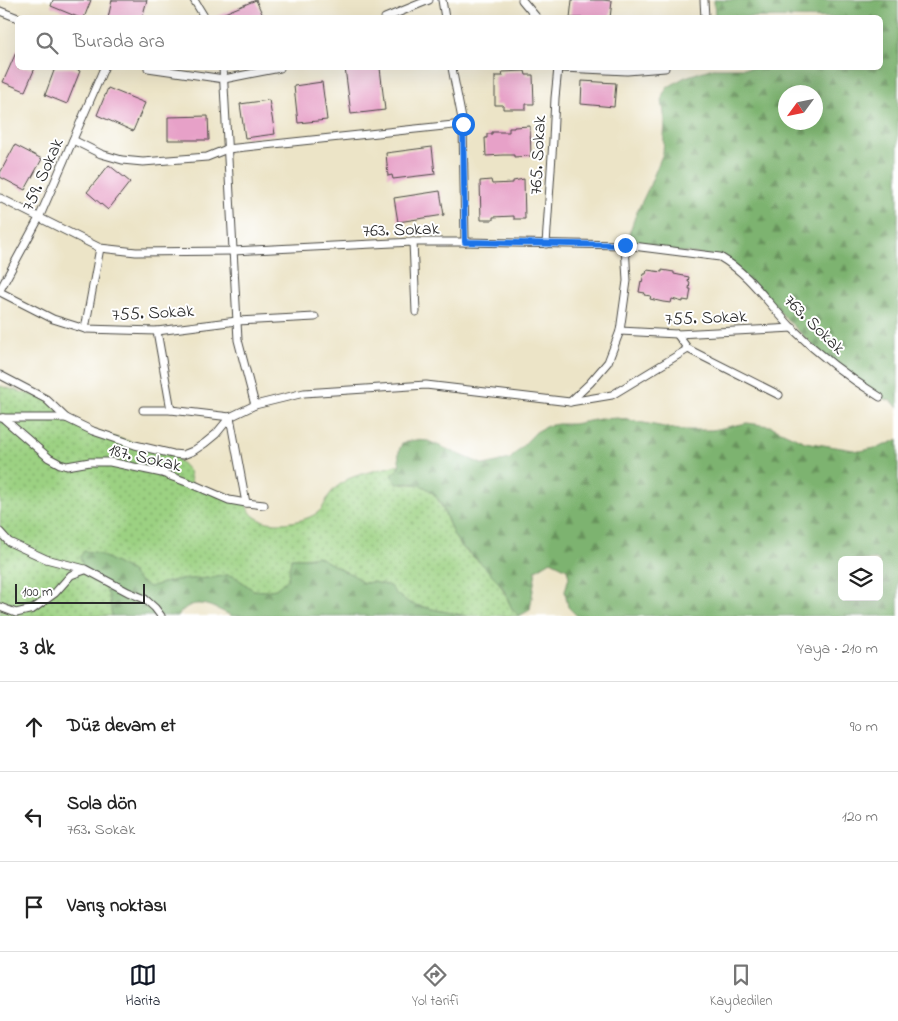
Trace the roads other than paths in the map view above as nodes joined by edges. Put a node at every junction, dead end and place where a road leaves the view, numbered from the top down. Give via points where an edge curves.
1 (194, 0) edge
2 (429, 0) edge
3 (442, 0) edge
4 (522, 0) edge
5 (704, 0) edge
6 (0, 11) edge
7 (203, 15) edge
8 (392, 15) edge
9 (444, 15) edge
10 (534, 15) edge
11 (704, 15) edge
12 (15, 17) edge
13 (103, 70) edge
14 (162, 70) edge
15 (223, 70) edge
16 (270, 70) edge
17 (452, 70) edge
18 (558, 70) edge
19 (605, 70) edge
20 (640, 70) edge
21 (224, 79) junction
22 (463, 124) junction
23 (73, 140) junction
24 (227, 149) junction
25 (0, 198) edge
26 (39, 218) junction
27 (413, 242) junction
28 (465, 242) junction
29 (546, 244) junction
30 (625, 245) junction
31 (100, 248) junction
32 (233, 251) junction
33 (0, 291) edge
34 (416, 312) dead end
35 (315, 317) dead end
36 (237, 321) junction
37 (793, 328) junction
38 (85, 329) junction
39 (157, 330) junction
40 (620, 331) junction
41 (677, 334) junction
42 (688, 349) junction
43 (0, 375) edge
44 (779, 395) dead end
45 (880, 397) dead end
46 (570, 402) junction
47 (255, 405) junction
48 (143, 410) dead end
49 (171, 410) junction
50 (230, 417) junction
51 (2, 418) edge
52 (66, 418) junction
53 (246, 503) junction
54 (264, 505) dead end
55 (0, 532) edge
56 (85, 570) junction
57 (0, 607) edge
58 (162, 616) edge

1 - 7 street
2 - 8 street
3 - 9 street
4 - 10 street
5 - 11 street
6 - 12 street
13 - 23 street, 759. Sokak
14 - 21 street
15 - 21 street
16 - 21 street
17 - 22 street
18 - 29 street, 765. Sokak
19 - 20 street
21 - 24 street
22 - 24 street
22 - 28 street
23 - 24 street via 101,154 143,162 207,157
23 - 26 street, 759. Sokak
24 - 32 street
25 - 26 street, 763. Sokak
26 - 31 street, 763. Sokak
26 - 33 street, 759. Sokak
27 - 28 street, 763. Sokak
27 - 32 street, 763. Sokak
27 - 34 street
28 - 29 street, 763. Sokak
29 - 30 street, 763. Sokak
30 - 37 street, 763. Sokak via 720,257 746,276
30 - 40 street via 627,281
31 - 32 street, 763. Sokak via 136,252
31 - 38 street
32 - 36 street
33 - 38 street, 755. Sokak via 53,319
35 - 36 street, 755. Sokak
36 - 39 street, 755. Sokak
36 - 47 street via 238,340
37 - 41 street, 755. Sokak
37 - 45 street, 763. Sokak via 824,357
38 - 39 street, 755. Sokak
39 - 49 street
40 - 41 street, 755. Sokak
40 - 46 street via 608,362
41 - 42 street
42 - 44 street
42 - 46 street via 612,395
43 - 52 street via 46,399
46 - 47 street via 426,385 304,393
47 - 50 street
48 - 49 street
49 - 50 street
50 - 52 street via 205,444 183,455 111,437
50 - 53 street
51 - 52 street
51 - 53 street, 187. Sokak via 60,464 110,462 162,474 229,500
53 - 54 street, 187. Sokak
55 - 56 street via 9,542 46,559
56 - 57 street via 71,575 55,593 33,609 16,613
56 - 58 street via 145,599

